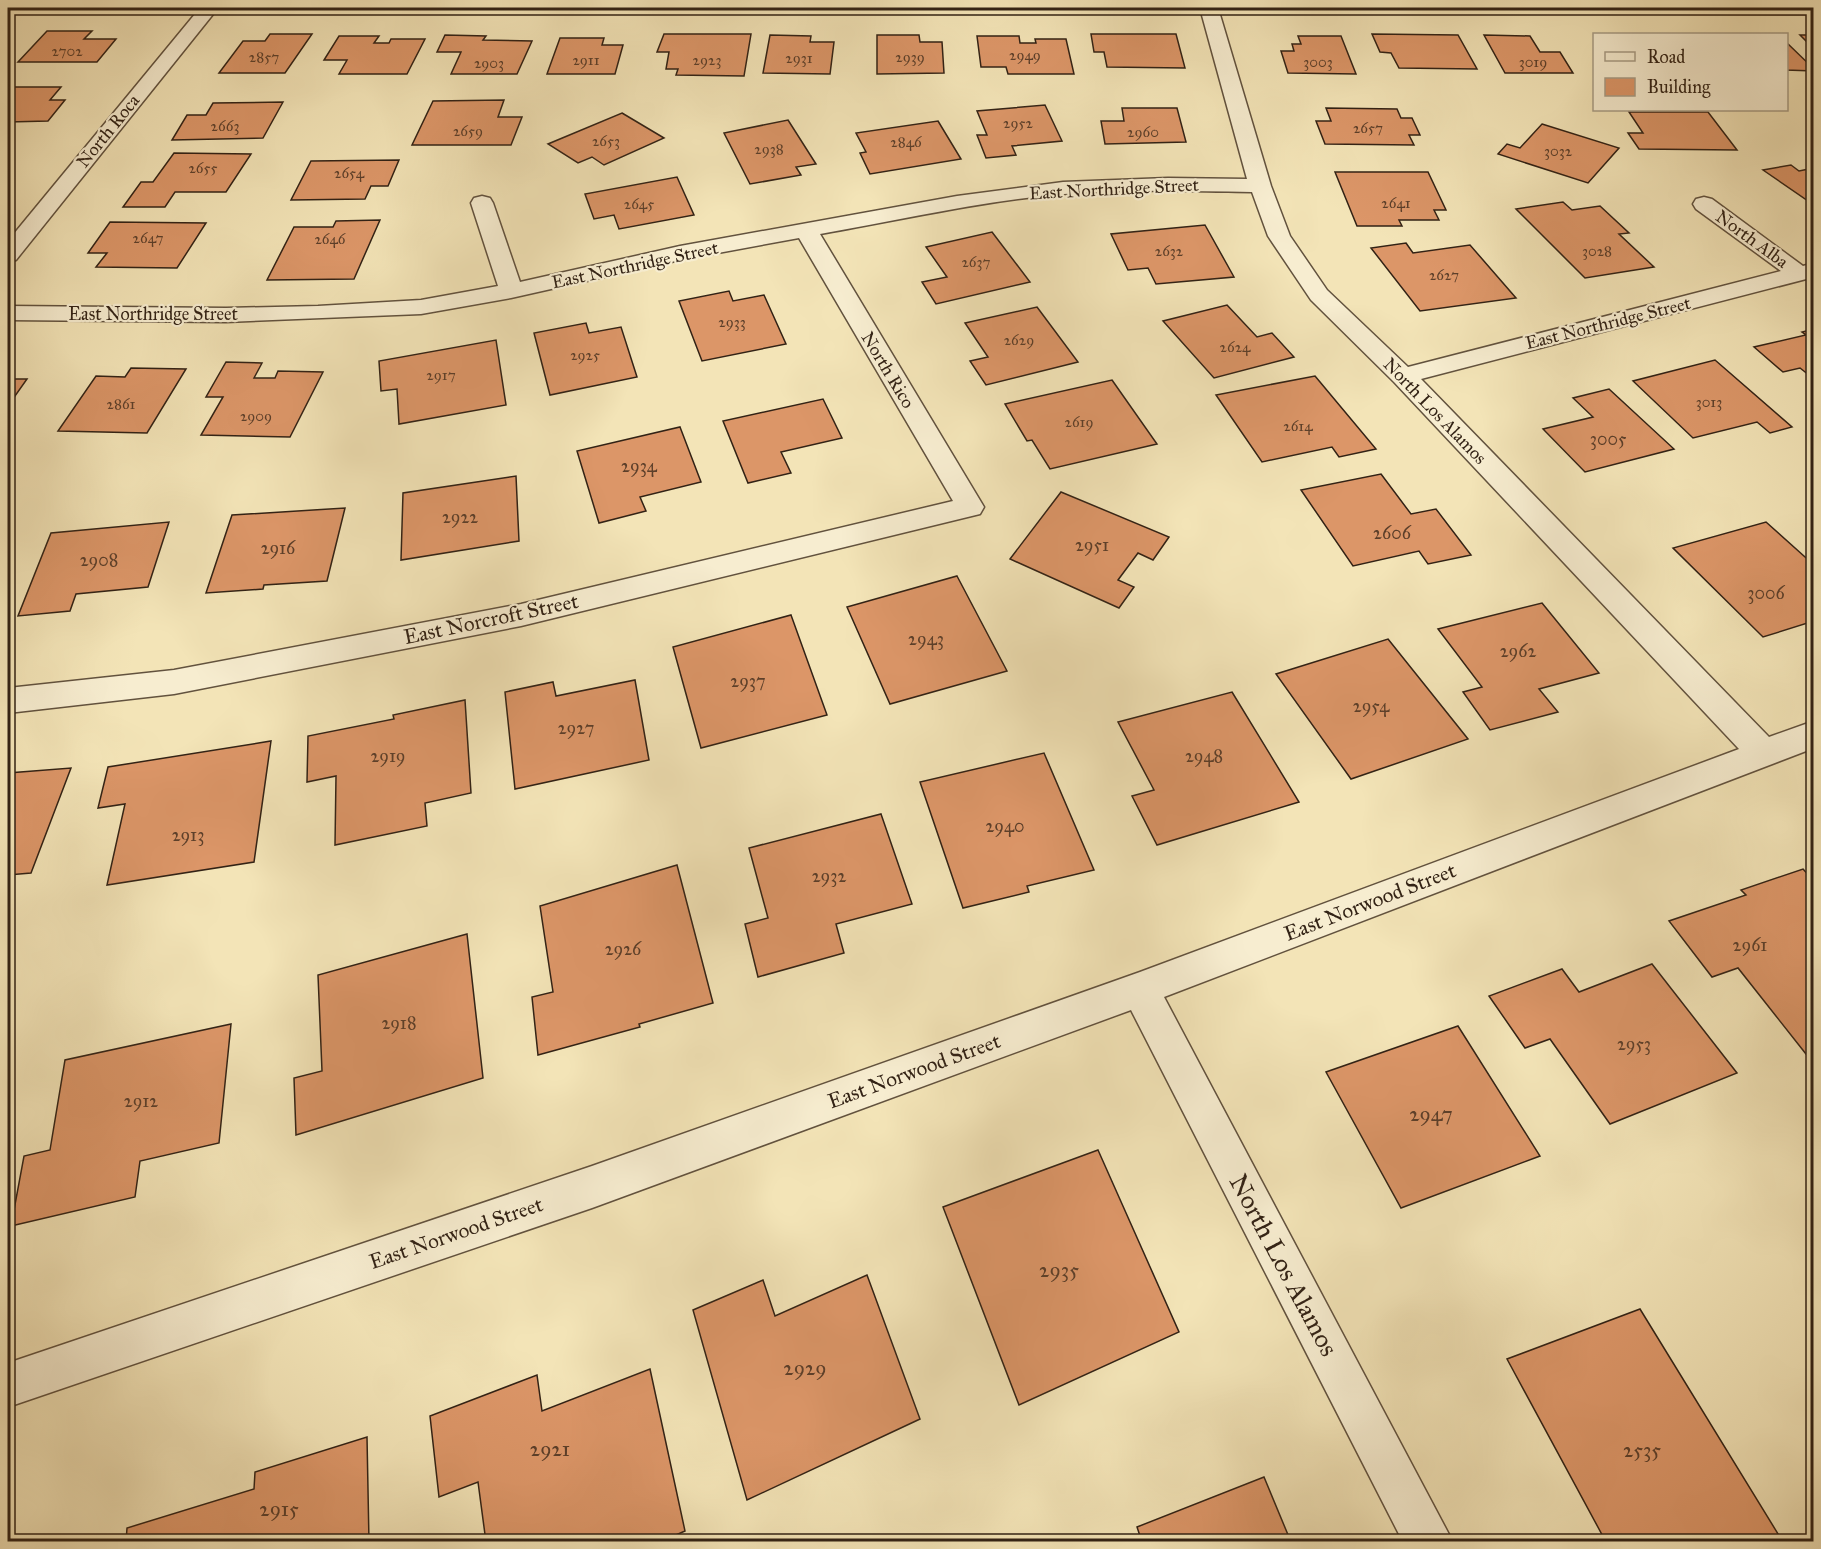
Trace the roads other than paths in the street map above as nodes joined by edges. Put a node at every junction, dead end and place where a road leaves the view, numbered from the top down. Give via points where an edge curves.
1 (209, 8) edge
2 (1209, 8) edge
3 (1485, 8) edge
4 (1814, 9) edge
5 (1260, 186) junction
6 (482, 203) dead end
7 (1704, 204) dead end
8 (807, 232) junction
9 (8, 255) edge
10 (1806, 272) edge
11 (512, 291) junction
12 (8, 313) edge
13 (1403, 376) junction
14 (969, 507) joint
15 (8, 701) edge
16 (1814, 734) edge
17 (1764, 754) junction
18 (1140, 989) junction
19 (8, 1385) edge
20 (1429, 1542) edge

1 - 9 street, North Roca
2 - 5 street, North Los Alamos
3 - 4 street
5 - 8 street, East Northridge Street via 1168,183 1062,188 957,203
5 - 13 street, North Los Alamos via 1279,236 1319,296
6 - 11 street
7 - 10 street, North Alba
8 - 11 street, East Northridge Street via 680,253
8 - 14 street, North Rico
10 - 13 street, East Northridge Street
11 - 12 street, East Northridge Street via 421,307 318,313
13 - 17 street, North Los Alamos
14 - 15 street, East Norcroft Street via 521,615 174,682
16 - 17 street, East Norwood Street
17 - 18 street, East Norwood Street
18 - 19 street, East Norwood Street via 592,1187
18 - 20 street, North Los Alamos

